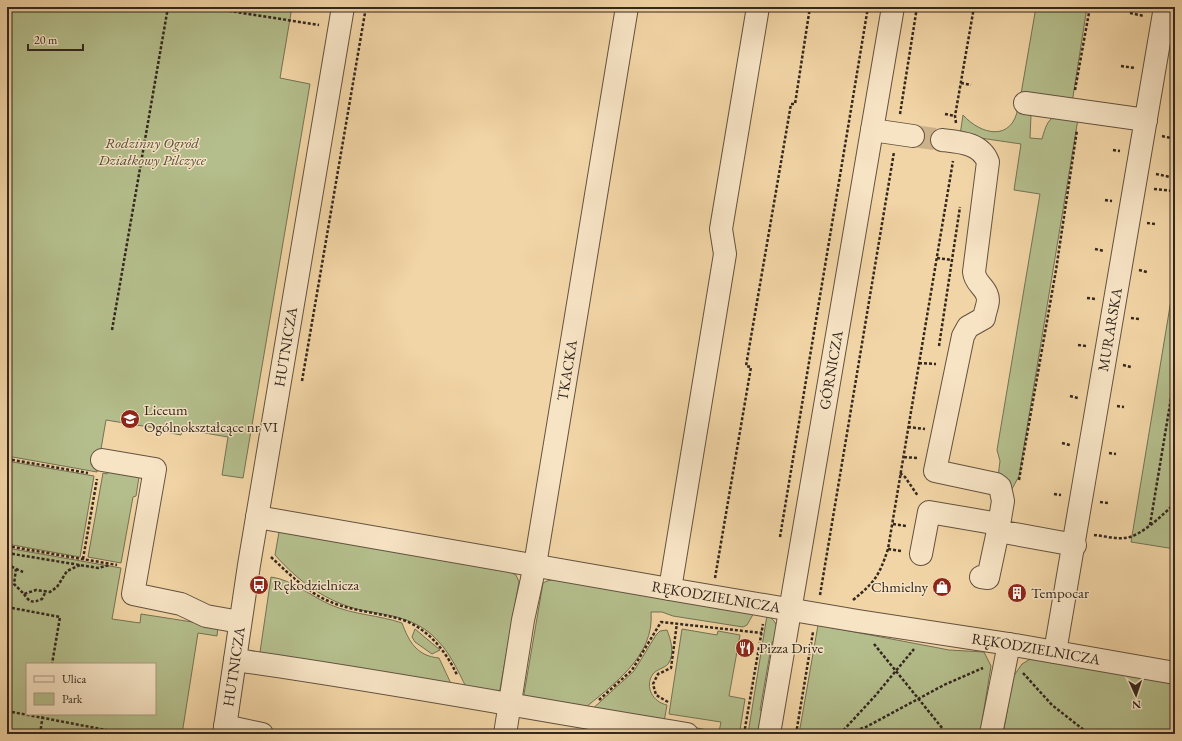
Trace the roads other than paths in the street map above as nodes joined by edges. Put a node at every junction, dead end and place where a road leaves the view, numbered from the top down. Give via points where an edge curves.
1 (627, 7) edge
2 (758, 7) edge
3 (893, 7) edge
4 (1156, 12) edge
5 (342, 17) edge
6 (1025, 103) dead end
7 (1146, 120) junction
8 (872, 130) junction
9 (905, 135) tunnel mouth
10 (949, 141) tunnel mouth
11 (97, 469) road end
12 (257, 517) junction
13 (998, 528) junction
14 (1076, 538) junction
15 (922, 554) road end
16 (535, 565) junction
17 (981, 577) dead end
18 (670, 589) junction
19 (790, 609) junction
20 (240, 622) junction
21 (1007, 651) junction
22 (1055, 652) junction
23 (235, 660) junction
24 (1175, 673) edge
25 (510, 704) junction
26 (224, 730) edge
27 (657, 732) edge
28 (262, 734) edge
29 (505, 734) edge
30 (687, 734) edge
31 (769, 734) edge
32 (991, 734) edge

1 - 16 street, TKACKA
2 - 18 street via 721,228 724,254
3 - 8 street, GÓRNICZA
4 - 7 street, MURARSKA
5 - 12 street, HUTNICZA
6 - 7 street
7 - 14 street, MURARSKA
8 - 9 street
8 - 19 street, GÓRNICZA
10 - 13 street via 981,150 988,162 974,272 987,294 988,301 984,318 968,327 963,336 935,471 1000,487 1003,501
11 - 20 street via 155,469 133,594 181,604 206,616
12 - 16 street, RĘKODZIELNICZA
12 - 20 street, HUTNICZA
13 - 14 street
13 - 15 street via 929,512
13 - 17 street via 988,578
14 - 22 street, MURARSKA
16 - 18 street, RĘKODZIELNICZA
16 - 25 street, TKACKA via 523,620
18 - 19 street, RĘKODZIELNICZA
19 - 21 street, RĘKODZIELNICZA
19 - 31 street, GÓRNICZA
20 - 23 street, HUTNICZA
21 - 22 street, RĘKODZIELNICZA
21 - 32 street
22 - 24 street, RĘKODZIELNICZA
23 - 25 street
23 - 26 street, HUTNICZA
25 - 27 street
25 - 29 street, TKACKA
26 - 28 street
27 - 30 street

